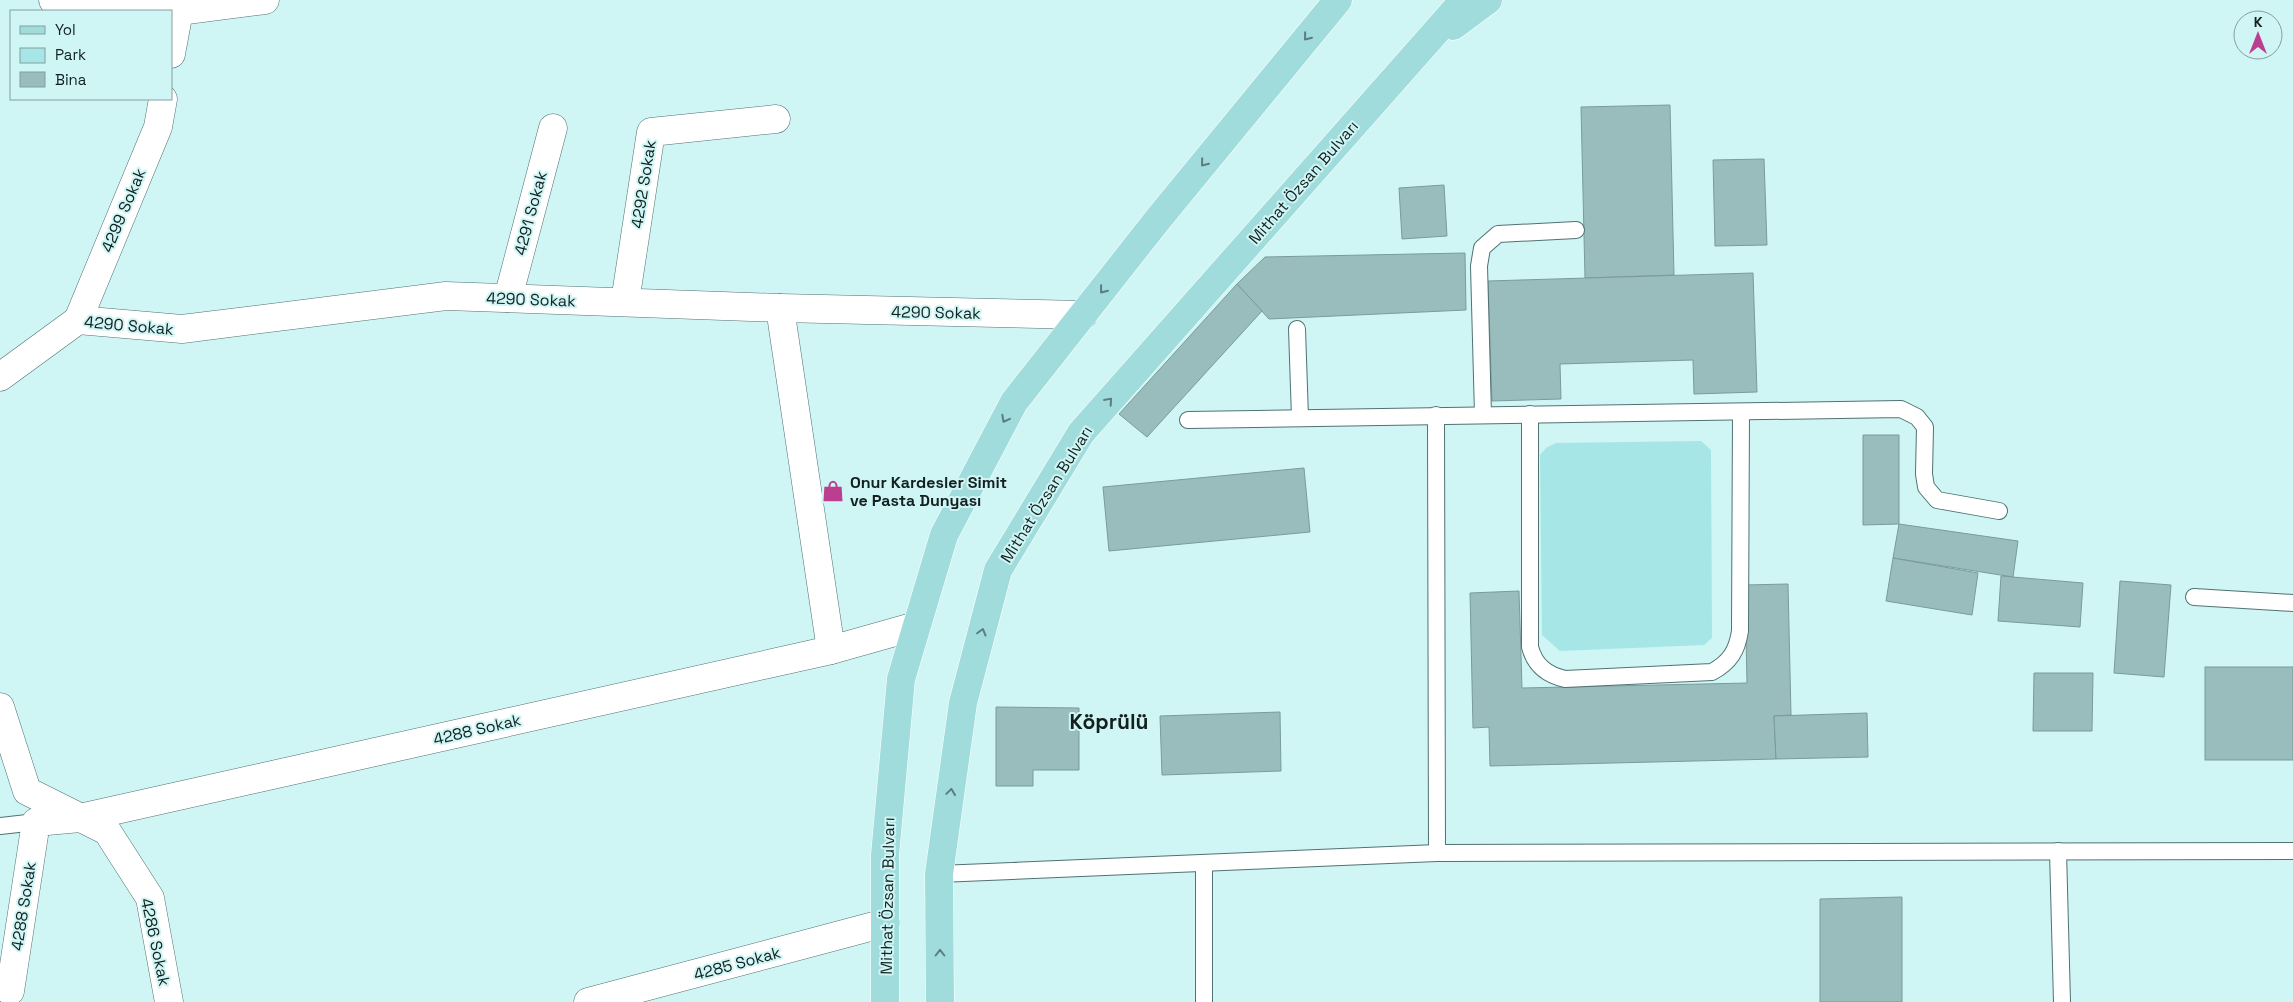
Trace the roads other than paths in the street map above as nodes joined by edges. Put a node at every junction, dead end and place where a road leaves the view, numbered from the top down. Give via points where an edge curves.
1 (54, 0) edge
2 (265, 0) edge
3 (1338, 0) edge
4 (1464, 0) edge
5 (1488, 0) edge
6 (174, 9) edge
7 (172, 39) edge
8 (1419, 50) junction
9 (163, 100) edge
10 (776, 119) dead end
11 (553, 128) dead end
12 (1576, 230) dead end
13 (508, 298) junction
14 (625, 302) junction
15 (780, 308) junction
16 (1083, 315) junction
17 (78, 320) junction
18 (1298, 330) dead end
19 (0, 377) edge
20 (1741, 413) junction
21 (1530, 414) junction
22 (1436, 415) junction
23 (1483, 415) junction
24 (1300, 418) junction
25 (1188, 420) dead end
26 (1999, 511) dead end
27 (2194, 597) dead end
28 (2293, 602) edge
29 (916, 626) junction
30 (831, 650) junction
31 (0, 707) edge
32 (80, 818) junction
33 (36, 822) junction
34 (0, 826) edge
35 (2058, 851) junction
36 (2293, 851) edge
37 (1437, 854) junction
38 (1204, 863) junction
39 (939, 874) junction
40 (885, 923) junction
41 (10, 991) dead end
42 (168, 1002) edge
43 (588, 1002) edge
44 (885, 1002) edge
45 (940, 1002) edge
46 (1204, 1002) edge
47 (2062, 1002) edge

1 - 6 street
2 - 6 street
3 -> 16 main road, Mithat Özsan Bulvarı
4 - 8 main road, Mithat Özsan Bulvarı
5 - 8 main road
6 - 7 street
39 -> 8 main road, Mithat Özsan Bulvarı via 963,702 998,570 1080,433
9 - 17 street, 4299 Sokak via 158,127
10 - 14 street, 4292 Sokak via 651,132
11 - 13 street, 4291 Sokak
12 - 23 lane via 1498,234 1482,248 1479,266
13 - 14 street, 4290 Sokak
13 - 17 street, 4290 Sokak via 446,296 182,330
14 - 15 street, 4290 Sokak
15 - 16 street, 4290 Sokak
15 - 30 street
16 -> 29 main road, Mithat Özsan Bulvarı via 1005,418 944,534
17 - 19 street, 4290 Sokak
18 - 24 lane
20 - 21 lane
20 - 21 lane via 1740,631 1738,646 1730,659 1712,672 1565,679 1544,671 1530,647
20 - 26 lane via 1901,409 1917,417 1926,427 1924,474 1926,487 1937,500
21 - 23 lane
22 - 23 lane
22 - 24 lane
22 - 37 lane
24 - 25 lane
27 - 28 lane
29 - 30 street, 4288 Sokak
29 - 40 main road, Mithat Özsan Bulvarı via 901,679 885,855
30 - 32 street, 4288 Sokak
31 - 32 street, 4286 Sokak via 27,791
32 - 33 street, 4288 Sokak
32 - 42 street, 4286 Sokak via 107,831 150,898
33 - 34 lane, 4288 Sokak
33 - 41 street, 4288 Sokak
35 - 36 lane
35 - 37 lane
35 - 47 lane
37 - 38 lane
38 - 39 lane
38 - 46 lane
45 -> 39 main road, Mithat Özsan Bulvarı
40 - 43 street, 4285 Sokak
40 - 44 main road, Mithat Özsan Bulvarı

